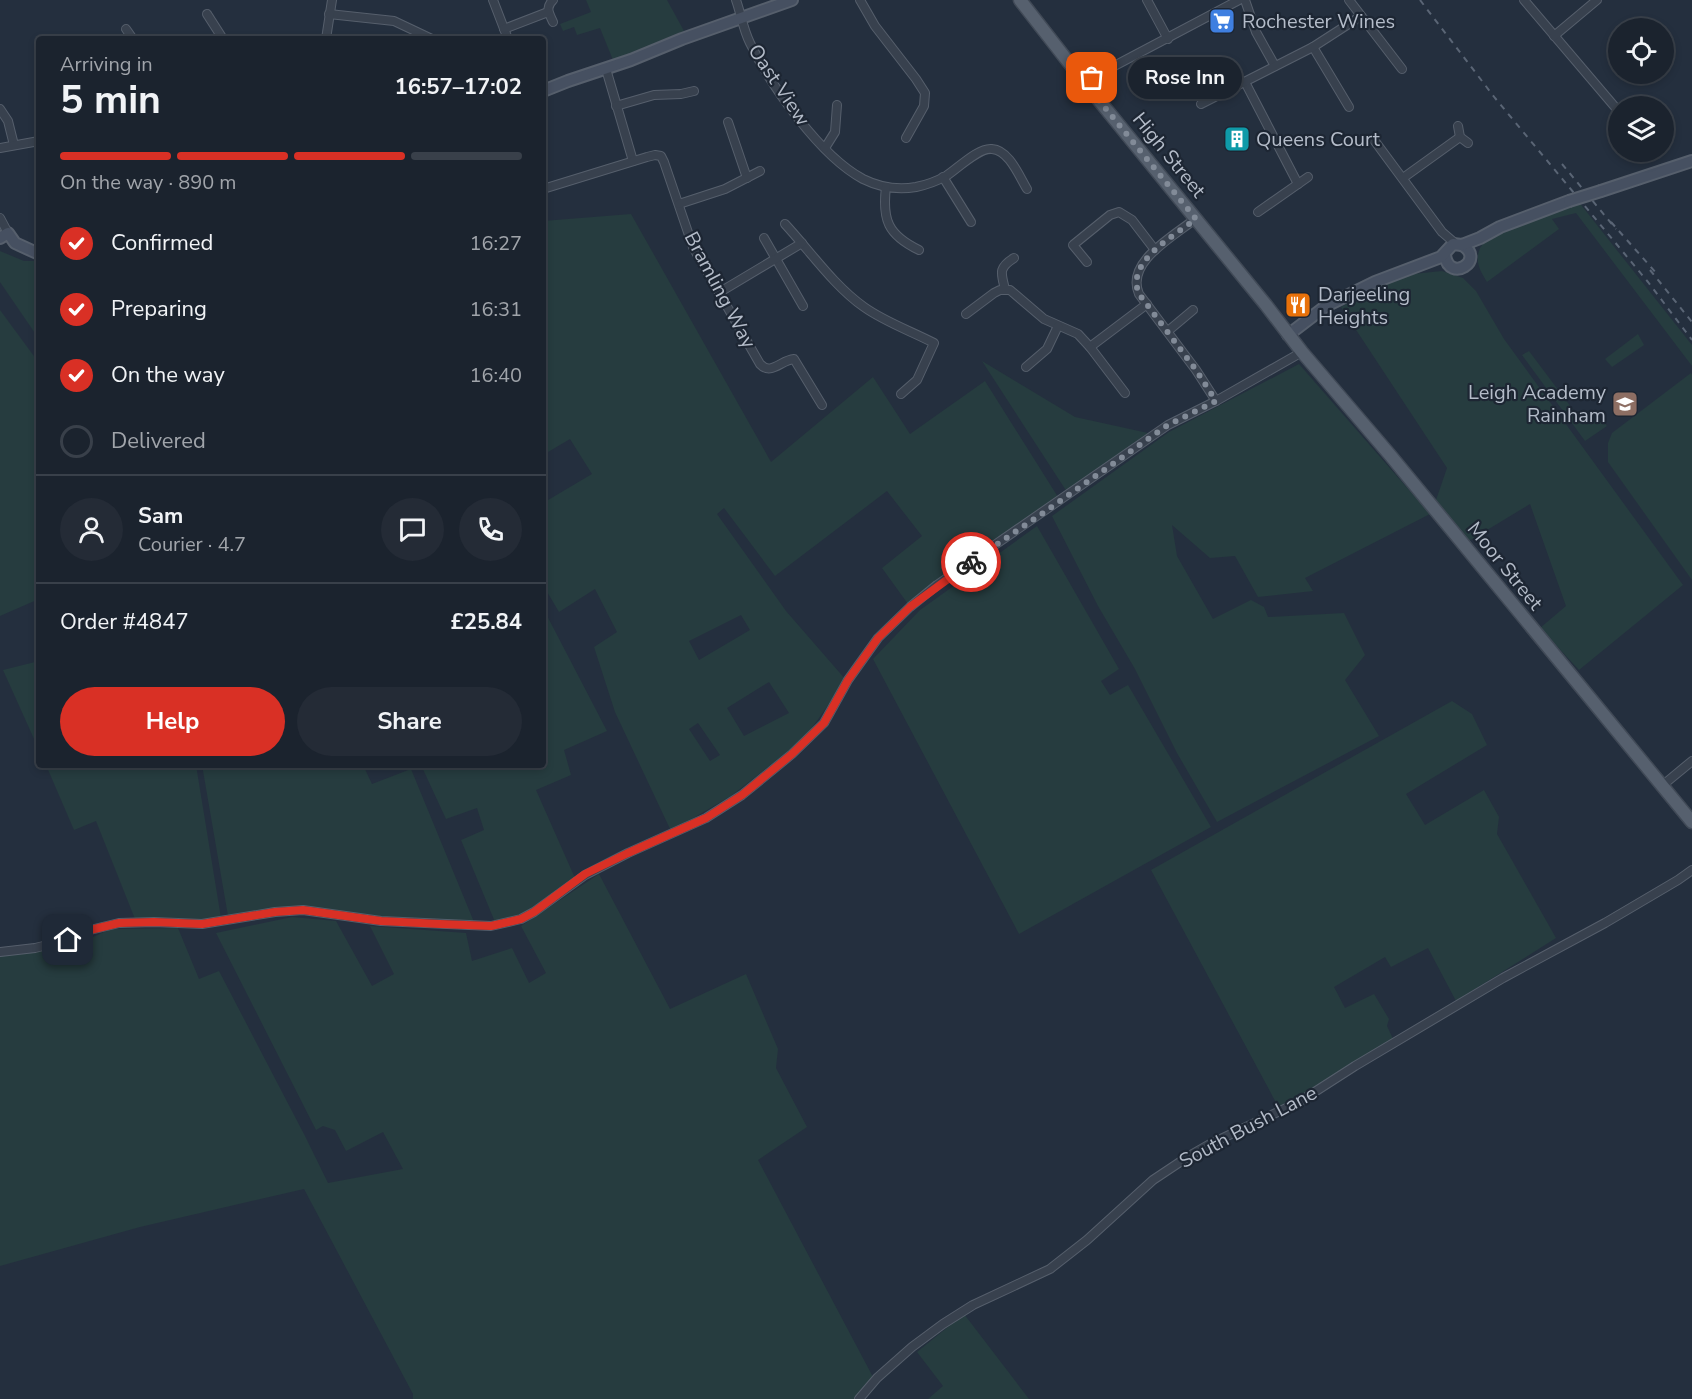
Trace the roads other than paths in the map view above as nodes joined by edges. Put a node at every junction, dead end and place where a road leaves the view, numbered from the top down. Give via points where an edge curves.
1 (332, 0) edge
2 (493, 0) edge
3 (553, 0) edge
4 (736, 0) edge
5 (792, 0) edge
6 (860, 0) edge
7 (1020, 0) edge
8 (1147, 0) edge
9 (1239, 0) edge
10 (1245, 0) edge
11 (1349, 0) edge
12 (1524, 0) edge
13 (1597, 0) edge
14 (548, 12) junction
15 (207, 14) dead end
16 (329, 14) junction
17 (1361, 16) junction
18 (741, 18) junction
19 (553, 22) dead end
20 (126, 29) dead end
21 (504, 29) junction
22 (131, 36) edge
23 (221, 36) edge
24 (326, 36) edge
25 (421, 36) edge
26 (507, 36) edge
27 (1554, 36) junction
28 (1168, 39) junction
29 (1313, 47) junction
30 (1275, 66) junction
31 (606, 69) junction
32 (1402, 69) dead end
33 (1084, 82) junction
34 (1245, 82) junction
35 (546, 90) edge
36 (694, 91) dead end
37 (1608, 98) edge
38 (1201, 104) dead end
39 (837, 105) dead end
40 (616, 106) junction
41 (1349, 107) dead end
42 (0, 110) edge
43 (728, 122) dead end
44 (1458, 126) dead end
45 (1460, 137) junction
46 (906, 138) dead end
47 (1374, 140) dead end
48 (36, 141) edge
49 (1467, 143) dead end
50 (14, 145) junction
51 (0, 148) edge
52 (825, 148) junction
53 (633, 161) junction
54 (1692, 161) edge
55 (760, 171) dead end
56 (943, 177) junction
57 (1308, 177) dead end
58 (747, 178) junction
59 (1402, 178) junction
60 (1298, 184) junction
61 (886, 187) junction
62 (546, 188) edge
63 (1027, 189) dead end
64 (679, 204) junction
65 (1258, 212) dead end
66 (0, 218) edge
67 (1196, 219) junction
68 (971, 222) dead end
69 (785, 224) dead end
70 (1442, 232) junction
71 (4, 236) edge
72 (764, 238) dead end
73 (802, 243) junction
74 (1462, 247) junction
75 (919, 250) dead end
76 (1155, 250) junction
77 (36, 253) edge
78 (1445, 254) junction
79 (1014, 258) dead end
80 (776, 260) junction
81 (1087, 262) dead end
82 (1425, 265) junction
83 (1452, 268) junction
84 (1005, 290) junction
85 (720, 292) junction
86 (1147, 304) junction
87 (803, 306) dead end
88 (1193, 310) dead end
89 (966, 314) dead end
90 (1058, 326) junction
91 (1168, 331) junction
92 (1288, 335) junction
93 (1090, 347) junction
94 (1302, 352) junction
95 (1026, 367) dead end
96 (1125, 393) dead end
97 (901, 394) dead end
98 (1216, 401) junction
99 (822, 405) dead end
100 (1692, 761) edge
101 (1663, 785) junction
102 (1692, 822) edge
103 (1692, 870) edge
104 (0, 952) edge
105 (859, 1399) edge

1 - 16 street
2 - 21 street
3 - 14 street via 548,4
4 - 18 street, Oast View
5 - 18 street
6 - 46 street via 925,93 924,106
7 - 33 main road, High Street
8 - 28 street
9 - 28 street
10 - 30 street via 1256,32
11 - 17 street
12 - 27 street
13 - 27 street
14 - 19 street
14 - 21 street
15 - 23 street
16 - 24 street
16 - 25 street via 394,21
17 - 29 street
17 - 32 street
18 - 31 street
18 - 52 street, Oast View via 769,76
20 - 22 street
21 - 26 street
27 - 37 street
28 - 33 street
29 - 30 street
29 - 41 street
30 - 34 street
31 - 35 street
31 - 40 street
33 - 67 main road, High Street
34 - 38 street
34 - 60 street
36 - 40 street via 654,95
39 - 52 street, Oast View via 835,132
40 - 53 street
42 - 50 street via 8,121
43 - 58 street
44 - 45 street
45 - 49 street
45 - 59 street
47 - 59 street
48 - 50 street
50 - 51 street
52 - 61 street, Oast View via 853,173
53 - 62 street, Bramling Way
53 - 64 street, Bramling Way via 661,156
54 - 74 street, bridge via 1569,201 1500,227
55 - 58 street
56 - 61 street, Oast View via 915,187
56 - 63 street, Oast View via 977,154 993,149 1007,158
56 - 68 street
57 - 60 street
58 - 64 street
59 - 70 street
60 - 65 street
61 - 75 street via 889,226 898,238
64 - 85 street, Bramling Way via 693,247
66 - 71 street
67 - 76 street
67 - 92 main road, High Street
69 - 73 street
70 - 74 street
70 - 78 street
71 - 77 street
72 - 80 street
73 - 80 street
73 - 97 street via 856,302 934,343 917,380
74 - 78 street via 1450,246
74 - 83 street via 1469,260 1460,269
76 - 81 street via 1132,220 1119,212 1073,245
76 - 86 street via 1143,261 1136,278
78 - 82 street
78 - 83 street via 1446,263
79 - 84 street via 1001,272
80 - 85 street
80 - 87 street
82 - 83 street
82 - 92 street via 1403,270 1326,306
84 - 89 street via 994,293
84 - 90 street via 1014,292 1044,319
85 - 99 street, Bramling Way via 763,367 770,369 794,359
86 - 91 street
86 - 93 street
88 - 91 street
90 - 93 street via 1078,334
90 - 95 street via 1043,355
91 - 98 street
92 - 94 main road, Moor Street
93 - 96 street
94 - 98 street
94 - 101 main road, Moor Street
98 - 104 street via 1168,425 910,607 878,638 824,723 742,795 706,818 585,874 521,919 501,925 381,921 303,910 202,924 119,923 46,946
100 - 101 street
101 - 102 main road, Moor Street
103 - 105 street, South Bush Lane via 1605,924 1503,978 1299,1102 1189,1156 1153,1180 1050,1269 973,1305 912,1347

